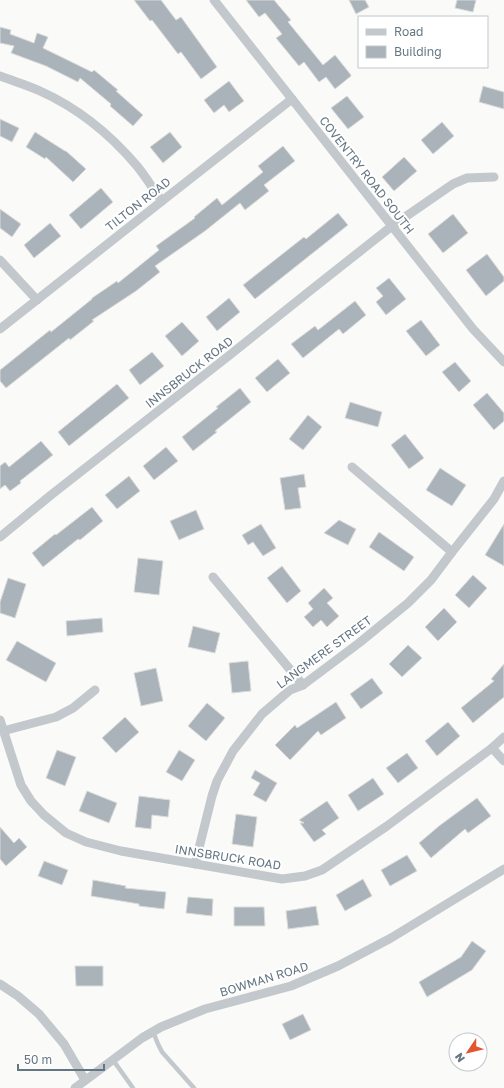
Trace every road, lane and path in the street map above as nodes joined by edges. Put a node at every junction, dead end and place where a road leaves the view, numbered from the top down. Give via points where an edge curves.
1 (214, 0) edge
2 (0, 76) edge
3 (292, 99) junction
4 (494, 177) dead end
5 (162, 201) junction
6 (392, 226) junction
7 (0, 260) edge
8 (37, 300) junction
9 (0, 329) edge
10 (504, 362) edge
11 (352, 467) dead end
12 (504, 481) edge
13 (0, 537) edge
14 (452, 552) junction
15 (213, 577) dead end
16 (304, 685) junction
17 (94, 690) dead end
18 (0, 720) edge
19 (3, 732) junction
20 (504, 737) edge
21 (492, 748) junction
22 (504, 761) edge
23 (195, 864) junction
24 (504, 869) edge
25 (0, 984) edge
26 (152, 1032) junction
27 (113, 1060) junction
28 (85, 1080) junction
29 (75, 1088) edge
30 (133, 1088) edge
31 (194, 1088) edge

1 - 3 street, COVENTRY ROAD SOUTH
2 - 5 street via 40,91 91,122 117,144 138,167
3 - 5 street, TILTON ROAD
3 - 6 street, COVENTRY ROAD SOUTH
4 - 6 street, INNSBRUCK ROAD via 467,178 453,184
5 - 8 street, TILTON ROAD
6 - 10 street, COVENTRY ROAD SOUTH via 473,329
6 - 13 street, INNSBRUCK ROAD
7 - 8 street
8 - 9 street, TILTON ROAD
11 - 14 street
12 - 14 street, LANGMERE STREET via 494,499
14 - 16 street, LANGMERE STREET via 431,580 408,603
15 - 16 street
16 - 23 street, LANGMERE STREET via 290,690 262,714 233,751 217,781
17 - 19 street via 73,708 56,717
18 - 19 street, INNSBRUCK ROAD
19 - 23 street, INNSBRUCK ROAD via 21,785 44,815 66,833 86,842 121,851
20 - 21 street, INNSBRUCK ROAD
21 - 22 street
21 - 23 street, INNSBRUCK ROAD via 388,826 322,870 305,876 282,879
24 - 26 street, BOWMAN ROAD via 391,938 338,966 291,986 205,1009
25 - 28 street via 39,1014 64,1044
26 - 27 street, BOWMAN ROAD
26 - 31 lane via 162,1052
27 - 28 street, BOWMAN ROAD
27 - 30 lane
28 - 29 street, BOWMAN ROAD

